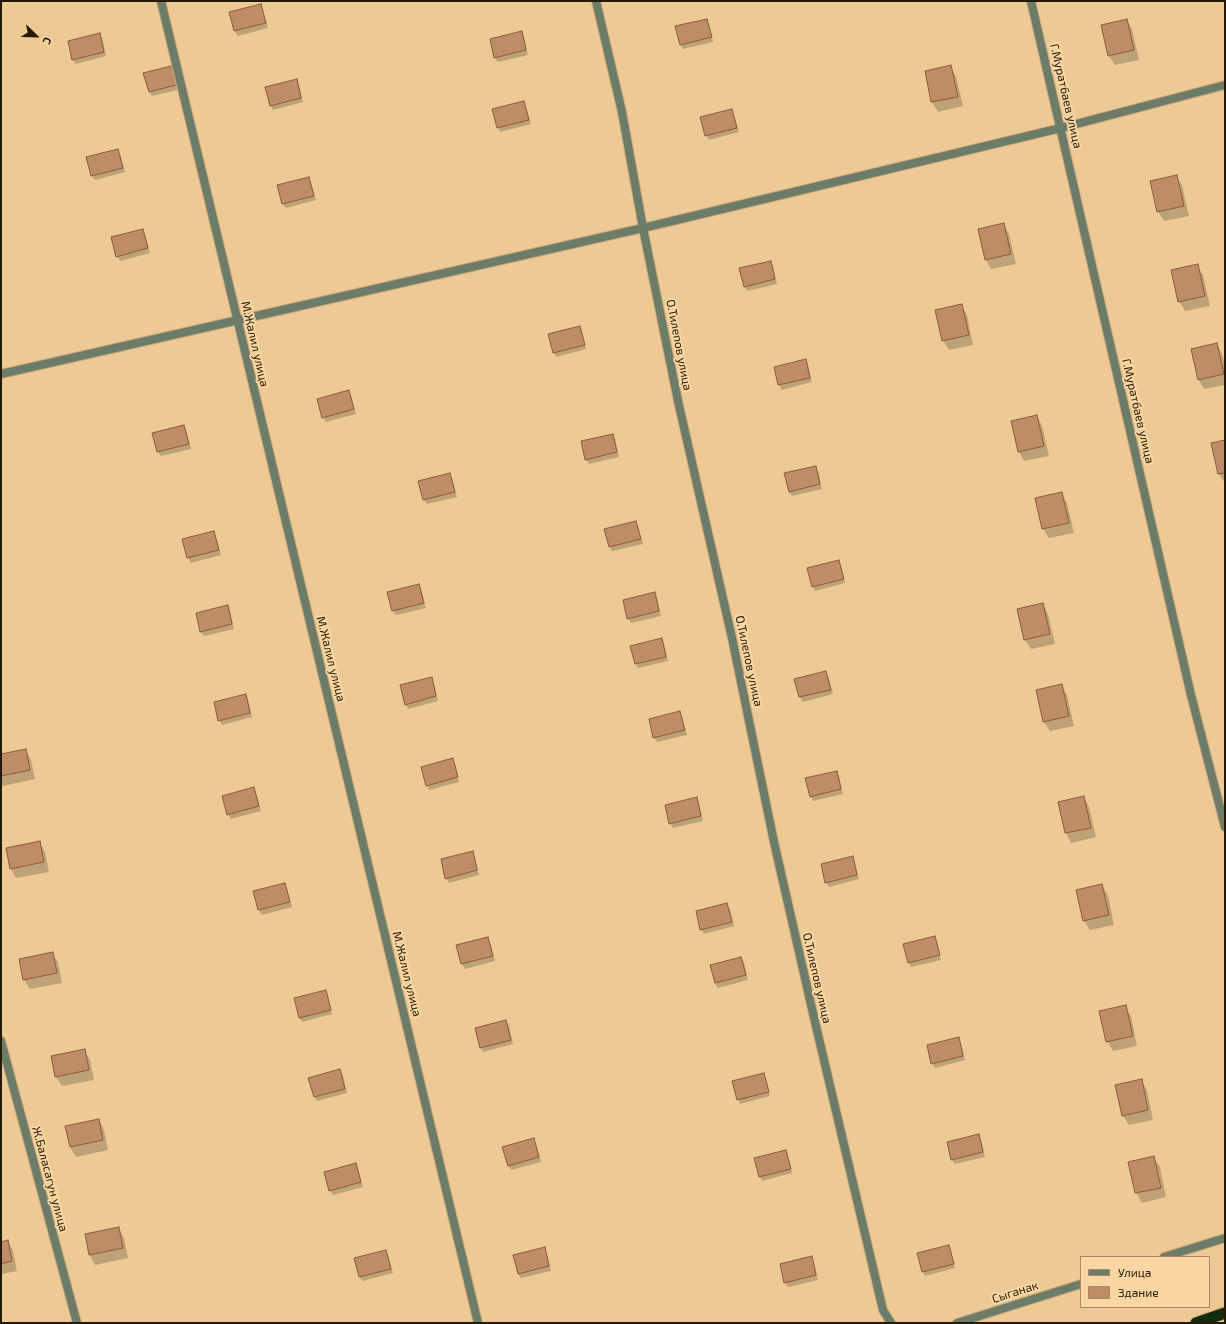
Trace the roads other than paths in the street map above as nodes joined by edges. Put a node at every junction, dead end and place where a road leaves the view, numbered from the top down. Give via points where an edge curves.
1 (161, 1) edge
2 (596, 1) edge
3 (1031, 1) edge
4 (1225, 85) edge
5 (1061, 128) junction
6 (643, 228) junction
7 (237, 320) junction
8 (1, 374) edge
9 (1225, 827) edge
10 (1, 1042) edge
11 (1225, 1238) edge
12 (1167, 1256) edge
13 (1080, 1284) edge
14 (1225, 1313) edge
15 (77, 1323) edge
16 (478, 1323) edge
17 (891, 1323) edge
18 (957, 1323) edge
19 (1196, 1323) edge

1 - 7 street, М.Жалил улица
2 - 6 street, О.Тилепов улица via 622,112
3 - 5 street, Г.Муратбаев улица
4 - 5 street
5 - 6 street
5 - 9 street, Г.Муратбаев улица via 1191,695
6 - 7 street
6 - 17 street, О.Тилепов улица via 774,842 881,1302
7 - 8 street
7 - 16 street, М.Жалил улица
10 - 15 street, Ж.Баласагун улица
11 - 12 street
13 - 18 street, Сыганак
14 - 19 highway

